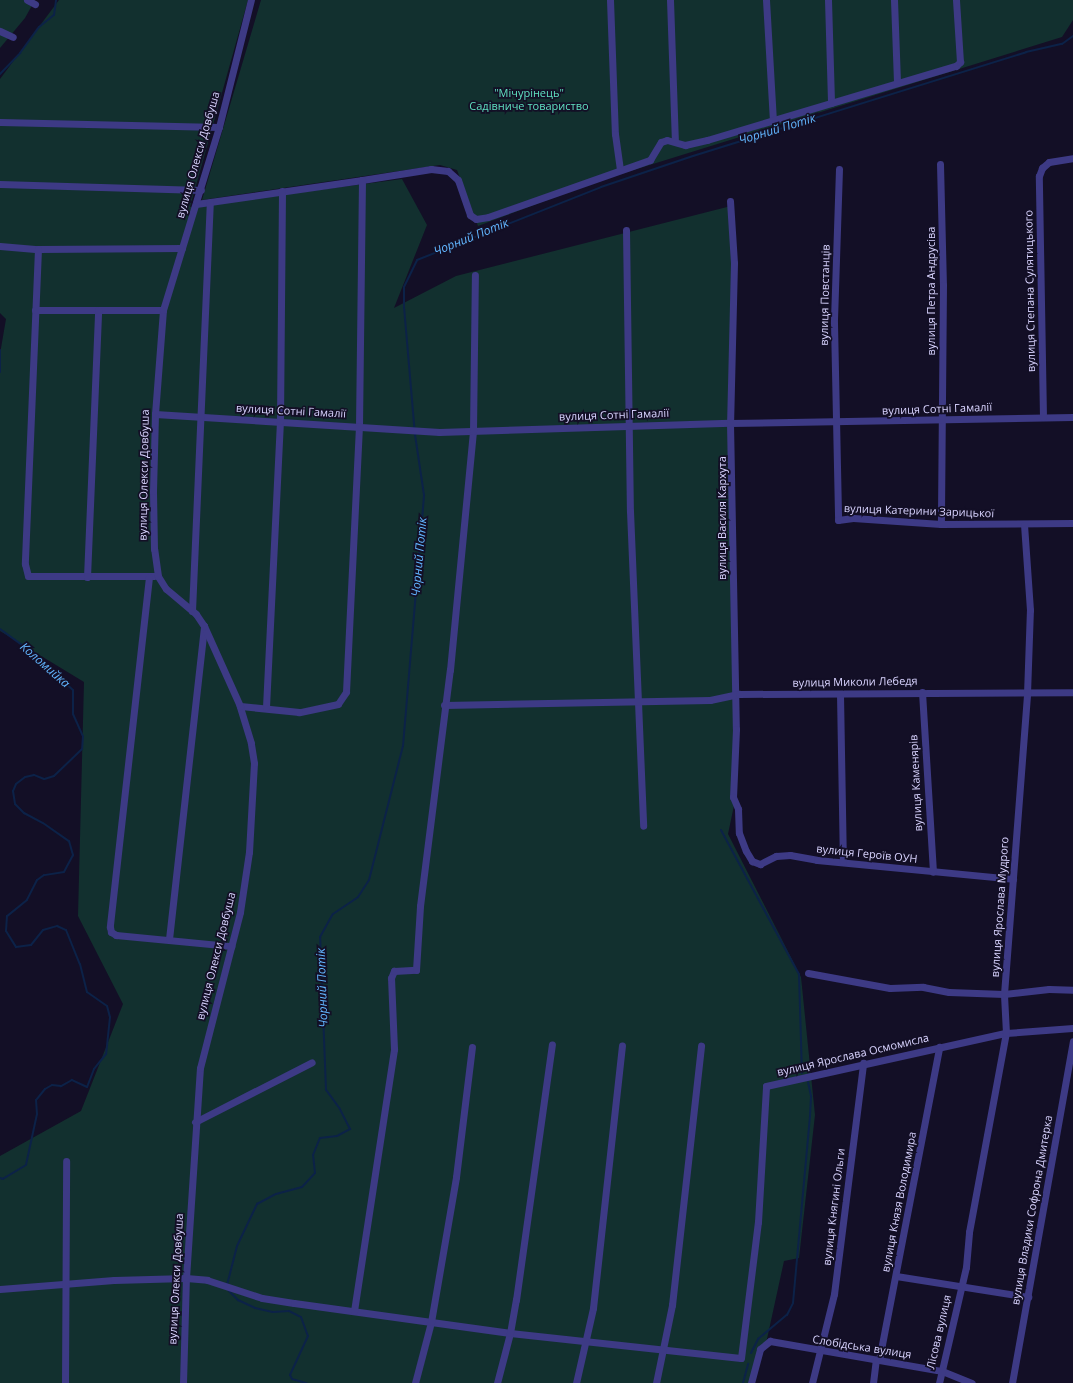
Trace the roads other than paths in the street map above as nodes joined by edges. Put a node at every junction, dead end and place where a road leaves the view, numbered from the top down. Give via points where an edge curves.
1 (27, 0) edge
2 (251, 0) edge
3 (610, 0) edge
4 (670, 0) edge
5 (766, 0) edge
6 (828, 0) edge
7 (894, 0) edge
8 (956, 0) edge
9 (35, 4) dead end
10 (0, 31) edge
11 (13, 37) dead end
12 (898, 83) junction
13 (831, 103) junction
14 (773, 120) junction
15 (0, 122) edge
16 (219, 127) junction
17 (675, 140) junction
18 (1073, 158) edge
19 (940, 164) dead end
20 (620, 168) junction
21 (839, 169) dead end
22 (362, 180) junction
23 (0, 184) edge
24 (201, 190) junction
25 (282, 192) junction
26 (730, 201) dead end
27 (210, 202) junction
28 (196, 204) junction
29 (626, 230) dead end
30 (0, 246) edge
31 (182, 248) junction
32 (38, 249) junction
33 (475, 275) dead end
34 (35, 310) junction
35 (98, 310) junction
36 (163, 310) junction
37 (155, 414) junction
38 (201, 416) junction
39 (1073, 417) edge
40 (1044, 418) junction
41 (941, 419) junction
42 (280, 421) junction
43 (837, 422) junction
44 (730, 423) junction
45 (359, 426) junction
46 (629, 426) junction
47 (473, 431) junction
48 (1073, 523) edge
49 (941, 524) junction
50 (1024, 525) junction
51 (158, 576) junction
52 (87, 577) junction
53 (149, 577) junction
54 (192, 611) junction
55 (204, 626) junction
56 (922, 692) junction
57 (1073, 692) edge
58 (840, 694) junction
59 (1027, 694) junction
60 (735, 695) junction
61 (637, 701) junction
62 (444, 705) junction
63 (240, 706) junction
64 (266, 707) junction
65 (643, 826) dead end
66 (739, 833) joint
67 (843, 862) junction
68 (932, 872) junction
69 (1013, 879) junction
70 (169, 939) junction
71 (231, 946) junction
72 (808, 973) dead end
73 (1073, 990) edge
74 (1004, 994) junction
75 (1073, 1028) edge
76 (1006, 1033) junction
77 (1073, 1041) edge
78 (552, 1045) dead end
79 (622, 1046) dead end
80 (701, 1046) dead end
81 (939, 1046) junction
82 (472, 1047) dead end
83 (312, 1062) dead end
84 (863, 1063) junction
85 (195, 1122) junction
86 (66, 1161) dead end
87 (896, 1276) junction
88 (186, 1278) junction
89 (66, 1286) junction
90 (961, 1287) junction
91 (0, 1290) edge
92 (1028, 1297) junction
93 (354, 1311) junction
94 (431, 1322) junction
95 (510, 1333) junction
96 (587, 1340) junction
97 (665, 1349) junction
98 (818, 1352) junction
99 (877, 1360) junction
100 (942, 1371) junction
101 (65, 1383) edge
102 (183, 1383) edge
103 (415, 1383) edge
104 (497, 1383) edge
105 (576, 1383) edge
106 (656, 1383) edge
107 (751, 1383) edge
108 (812, 1383) edge
109 (873, 1383) edge
110 (939, 1383) edge
111 (972, 1383) edge
112 (1012, 1383) edge

1 - 9 street
2 - 16 street, вулиця Олекси Довбуша
3 - 20 street via 615,134
4 - 17 street
5 - 14 street
6 - 13 street
7 - 12 street
8 - 12 street via 959,64
10 - 11 street
12 - 13 street
13 - 14 street
14 - 17 street via 685,145
15 - 16 street
16 - 24 street, вулиця Олекси Довбуша
17 - 20 street via 661,142 650,160
18 - 40 street, вулиця Степана Сулятицького via 1054,160 1044,165 1039,180
19 - 41 street, вулиця Петра Андрусіва via 943,285
20 - 22 street via 480,219 470,215 458,180 448,171 431,169
21 - 43 street, вулиця Повстанців via 834,323
22 - 25 street
22 - 45 street
23 - 24 street
24 - 28 street, вулиця Олекси Довбуша
25 - 27 street
25 - 42 street
26 - 44 street, вулиця Василя Кархута via 734,263
27 - 28 street
27 - 38 street
28 - 31 street, вулиця Олекси Довбуша
29 - 46 street
30 - 32 street
31 - 32 street
31 - 36 street, вулиця Олекси Довбуша
32 - 34 street
33 - 47 street
34 - 35 street
34 - 52 street via 25,564 28,576
35 - 36 street
35 - 52 street
36 - 37 street, вулиця Олекси Довбуша
37 - 38 street, вулиця Сотні Гамалії
37 - 51 street, вулиця Олекси Довбуша via 154,549
38 - 42 street, вулиця Сотні Гамалії
38 - 54 street
39 - 40 street, вулиця Сотні Гамалії
40 - 41 street, вулиця Сотні Гамалії
41 - 43 street, вулиця Сотні Гамалії
41 - 49 street, вулиця Петра Андрусіва
42 - 45 street, вулиця Сотні Гамалії
42 - 64 street
43 - 44 street, вулиця Сотні Гамалії
43 - 49 street, вулиця Катерини Зарицької via 838,520 853,518
44 - 46 street, вулиця Сотні Гамалії
44 - 60 street, вулиця Василя Кархута
45 - 47 street, вулиця Сотні Гамалії
45 - 64 street via 344,698 338,704 299,712
46 - 47 street, вулиця Сотні Гамалії
46 - 61 street
47 - 62 street via 450,670
48 - 50 street, вулиця Катерини Зарицької
49 - 50 street, вулиця Катерини Зарицької
50 - 59 street, вулиця Ярослава Мудрого via 1030,610
51 - 53 street
51 - 54 street, вулиця Олекси Довбуша via 166,589
52 - 53 street
53 - 70 street via 110,927 111,932 116,935
54 - 55 street, вулиця Олекси Довбуша
55 - 63 street, вулиця Олекси Довбуша
55 - 70 street
56 - 58 street, вулиця Миколи Лебедя
56 - 59 street, вулиця Миколи Лебедя
56 - 68 street, вулиця Каменярів
57 - 59 street, вулиця Миколи Лебедя
58 - 60 street, вулиця Миколи Лебедя
58 - 67 street
59 - 69 street, вулиця Ярослава Мудрого
60 - 61 street, вулиця Миколи Лебедя via 710,700
60 - 66 street, вулиця Василя Кархута via 736,758 733,797 738,809
61 - 62 street, вулиця Миколи Лебедя
61 - 65 street
62 - 93 street via 420,906 416,970 394,971 391,978 394,1049
63 - 64 street
63 - 71 street, вулиця Олекси Довбуша via 254,763 245,885
66 - 67 street, вулиця Героїв ОУН via 749,858 756,863 762,864 781,855
67 - 68 street, вулиця Героїв ОУН
68 - 69 street, вулиця Героїв ОУН
69 - 74 street, вулиця Ярослава Мудрого
70 - 71 street
71 - 85 street, вулиця Олекси Довбуша via 203,1054
72 - 74 street via 890,988 923,987 949,992
73 - 74 street via 1049,989
74 - 76 street, вулиця Ярослава Мудрого
75 - 76 street, вулиця Ярослава Осмомисла
76 - 81 street, вулиця Ярослава Осмомисла
76 - 90 street, вулиця Ярослава Мудрого
77 - 92 street, вулиця Владики Софрона Дмитерка
78 - 95 street
79 - 96 street via 605,1209
80 - 97 street
81 - 84 street, вулиця Ярослава Осмомисла
81 - 87 street, вулиця Князя Володимира
82 - 94 street via 456,1177
83 - 85 street
84 - 97 street, вулиця Ярослава Осмомисла via 766,1086 758,1222 741,1358
84 - 98 street, вулиця Княгині Ольги via 834,1294 822,1346
85 - 88 street, вулиця Олекси Довбуша
86 - 89 street
87 - 90 street
87 - 99 street, вулиця Князя Володимира
88 - 89 street via 114,1280
88 - 93 street via 221,1284 262,1298
88 - 102 street, вулиця Олекси Довбуша
89 - 91 street
89 - 101 street
90 - 92 street
90 - 100 street, Лісова вулиця
92 - 112 street, вулиця Владики Софрона Дмитерка
93 - 94 street
94 - 95 street
94 - 103 street
95 - 96 street
95 - 104 street
96 - 97 street
96 - 105 street
97 - 106 street
98 - 99 street, Слобідська вулиця
98 - 107 street, Слобідська вулиця via 770,1342 762,1346
98 - 108 street, вулиця Княгині Ольги
99 - 100 street, Слобідська вулиця
99 - 109 street, вулиця Князя Володимира
100 - 110 street, Лісова вулиця
100 - 111 street, Слобідська вулиця

